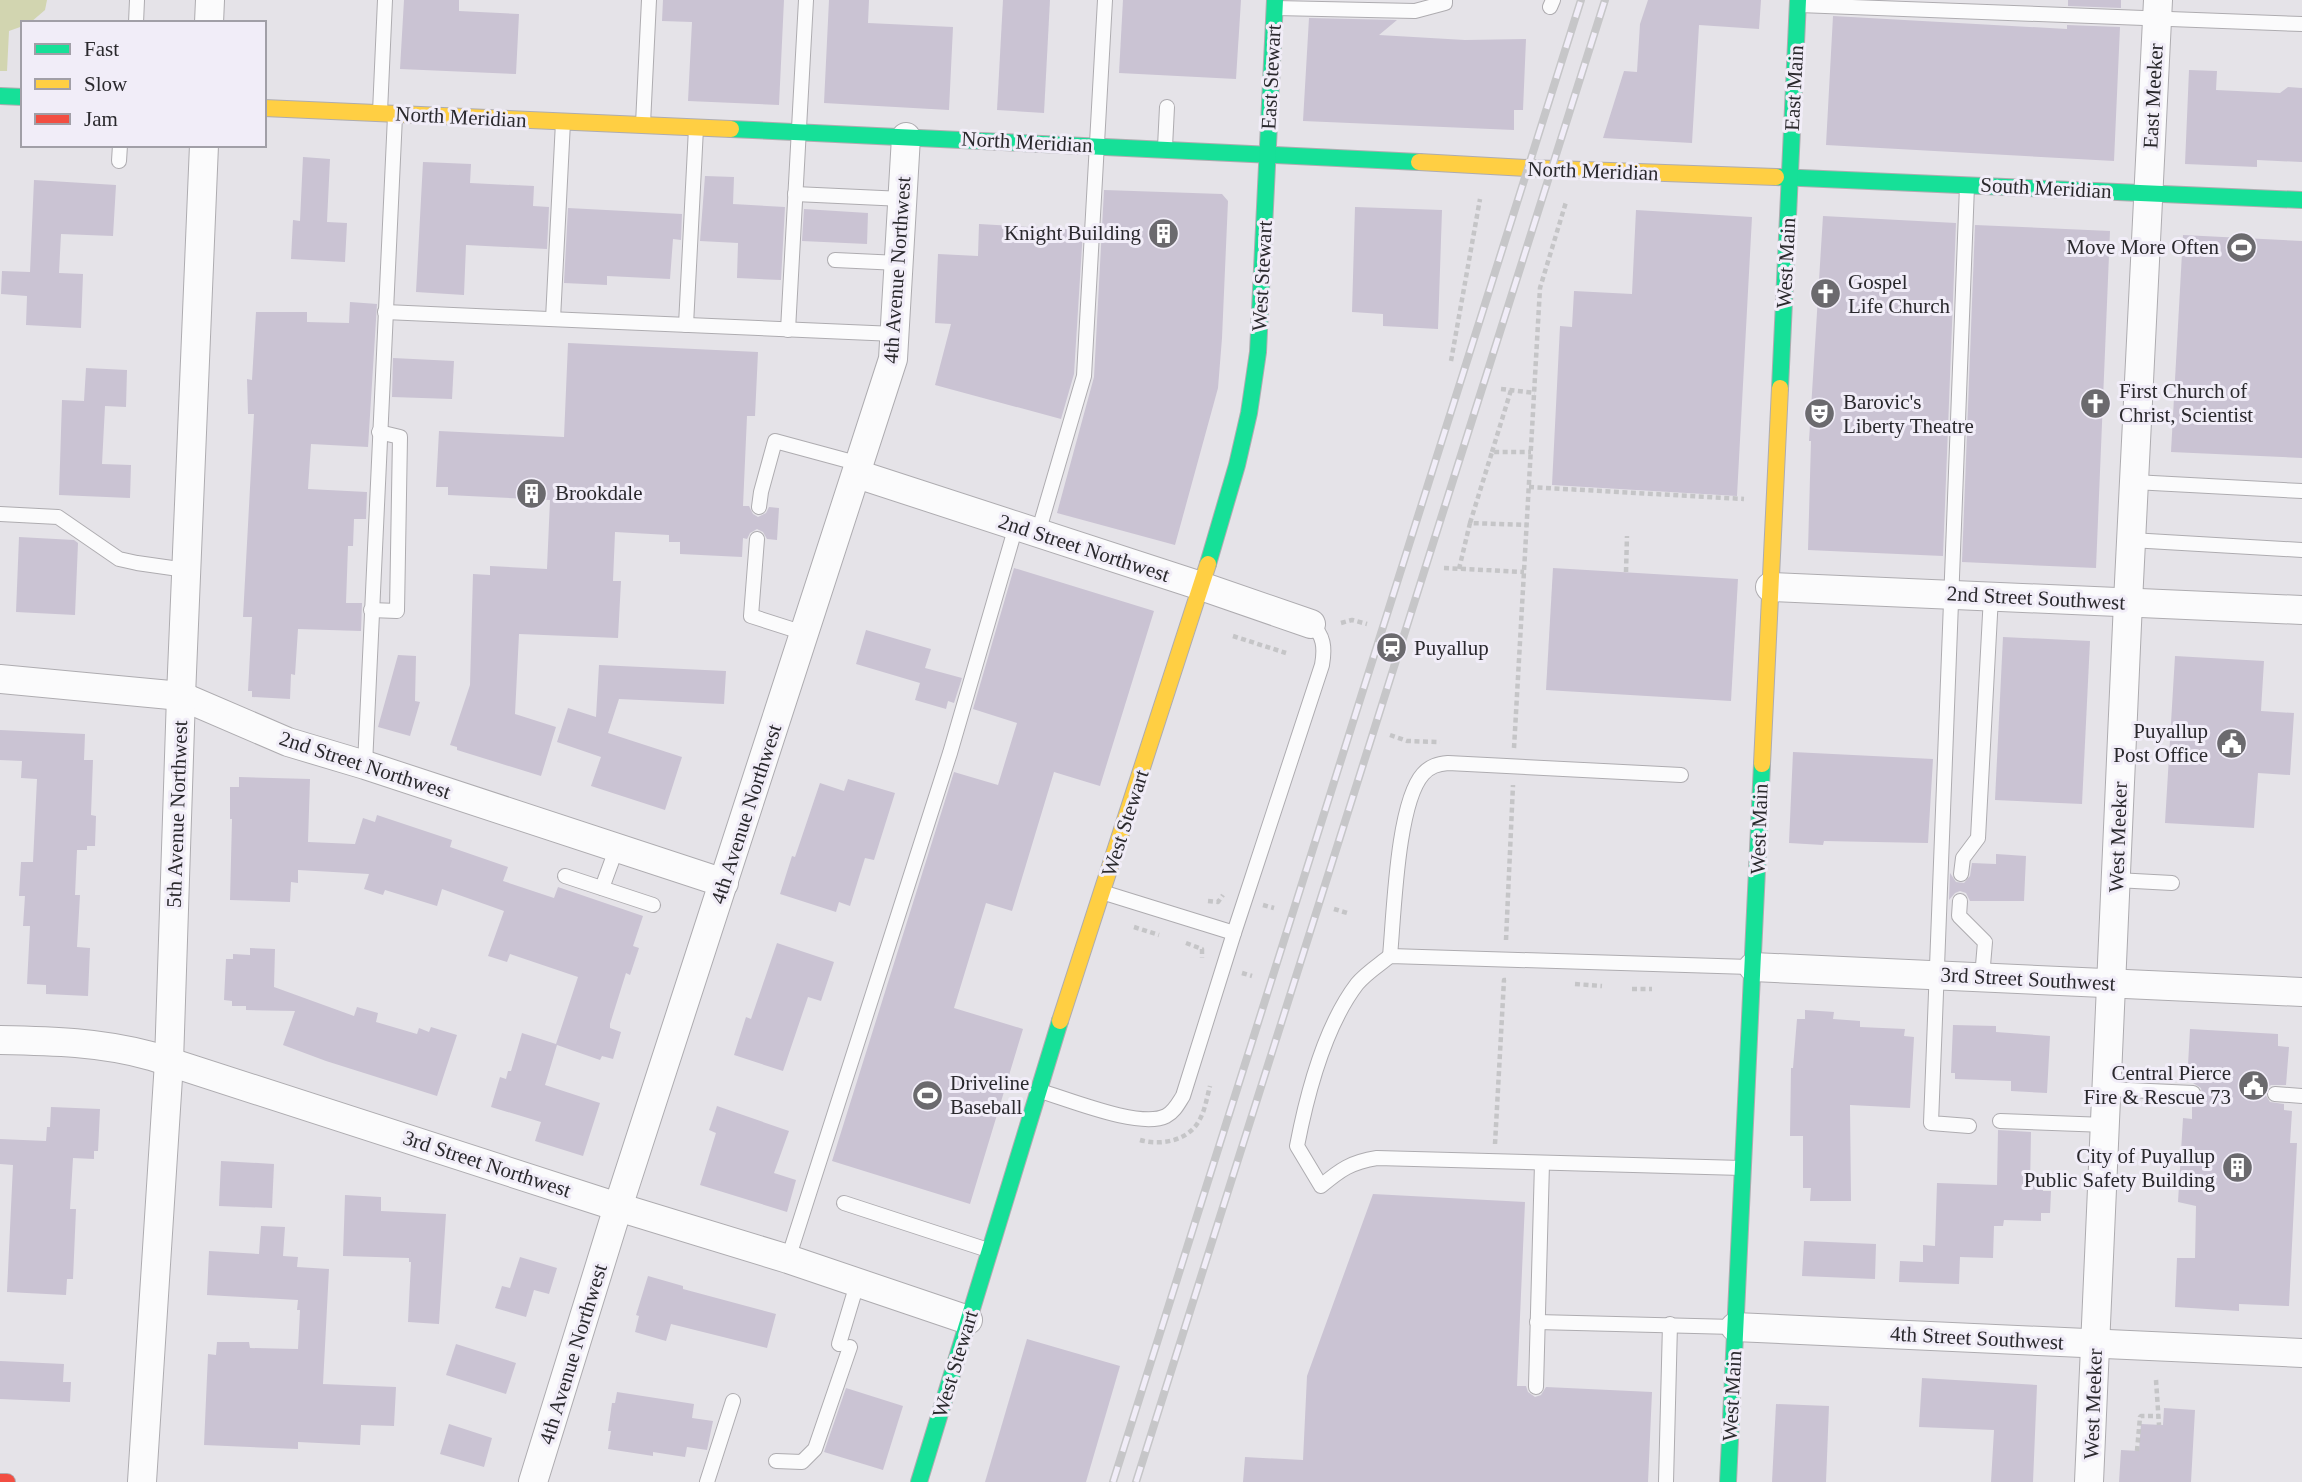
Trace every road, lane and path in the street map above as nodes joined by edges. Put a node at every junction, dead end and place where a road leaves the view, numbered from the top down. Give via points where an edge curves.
1 (137, 0) edge
2 (210, 0) edge
3 (385, 0) edge
4 (649, 0) edge
5 (806, 0) edge
6 (1105, 0) edge
7 (1445, 0) edge
8 (1798, 2) edge
9 (1275, 4) edge
10 (2158, 10) edge
11 (136, 21) edge
12 (209, 21) edge
13 (2302, 24) edge
14 (0, 96) edge
15 (21, 97) edge
16 (1167, 107) dead end
17 (266, 108) edge
18 (387, 114) junction
19 (563, 122) junction
20 (643, 125) junction
21 (695, 128) junction
22 (799, 132) junction
23 (906, 137) junction
24 (1097, 145) junction
25 (120, 147) edge
26 (204, 147) edge
27 (1165, 149) junction
28 (1268, 153) junction
29 (119, 161) dead end
30 (1790, 177) junction
31 (1967, 185) junction
32 (2148, 193) junction
33 (795, 194) junction
34 (903, 199) junction
35 (1480, 199) dead end
36 (2302, 200) edge
37 (1566, 202) dead end
38 (835, 260) dead end
39 (899, 263) junction
40 (385, 312) junction
41 (553, 319) junction
42 (686, 325) junction
43 (788, 330) junction
44 (895, 334) junction
45 (1451, 361) dead end
46 (1501, 389) dead end
47 (1511, 390) junction
48 (1535, 393) junction
49 (379, 432) junction
50 (1492, 452) junction
51 (1531, 452) junction
52 (859, 469) junction
53 (2134, 482) junction
54 (1529, 488) junction
55 (2302, 491) edge
56 (1745, 499) dead end
57 (759, 507) dead end
58 (0, 514) edge
59 (1470, 523) junction
60 (1527, 525) junction
61 (1027, 529) junction
62 (1627, 536) dead end
63 (757, 539) dead end
64 (2131, 540) junction
65 (2302, 550) edge
66 (1444, 568) dead end
67 (186, 569) junction
68 (1459, 569) junction
69 (1524, 572) junction
70 (1626, 572) dead end
71 (1200, 586) junction
72 (1770, 587) junction
73 (1950, 594) junction
74 (1991, 596) junction
75 (2128, 602) junction
76 (371, 610) junction
77 (2302, 610) edge
78 (1341, 623) dead end
79 (1311, 624) joint
80 (1367, 624) dead end
81 (804, 633) junction
82 (1233, 636) dead end
83 (1286, 653) dead end
84 (0, 679) edge
85 (181, 696) junction
86 (1390, 735) dead end
87 (1443, 742) dead end
88 (1514, 756) dead end
89 (365, 765) junction
90 (1681, 775) dead end
91 (1513, 785) dead end
92 (617, 847) junction
93 (1961, 874) dead end
94 (565, 876) dead end
95 (2116, 880) junction
96 (724, 883) junction
97 (2172, 883) dead end
98 (602, 888) junction
99 (1103, 892) junction
100 (1960, 901) dead end
101 (653, 905) dead end
102 (1334, 909) dead end
103 (1347, 913) dead end
104 (1134, 927) dead end
105 (1234, 933) junction
106 (1159, 935) dead end
107 (1506, 941) dead end
108 (1390, 956) junction
109 (1753, 967) junction
110 (1935, 975) junction
111 (1982, 977) junction
112 (1504, 980) dead end
113 (2112, 983) junction
114 (1570, 984) dead end
115 (1602, 986) dead end
116 (1632, 989) dead end
117 (1652, 989) dead end
118 (2302, 992) edge
119 (0, 1040) edge
120 (169, 1062) junction
121 (2107, 1089) junction
122 (1038, 1090) junction
123 (2193, 1093) dead end
124 (2275, 1094) dead end
125 (2302, 1096) edge
126 (2000, 1121) dead end
127 (2106, 1125) junction
128 (1969, 1126) dead end
129 (1494, 1162) junction
130 (1542, 1163) junction
131 (1743, 1168) junction
132 (844, 1203) dead end
133 (618, 1207) junction
134 (989, 1251) junction
135 (788, 1259) junction
136 (857, 1284) junction
137 (968, 1320) junction
138 (1538, 1322) junction
139 (1670, 1324) junction
140 (1735, 1327) junction
141 (2095, 1344) junction
142 (2302, 1353) edge
143 (2156, 1380) dead end
144 (1536, 1387) dead end
145 (733, 1401) dead end
146 (2159, 1416) junction
147 (2159, 1425) dead end
148 (2137, 1451) dead end
149 (776, 1461) dead end
150 (0, 1482) edge
151 (7, 1482) edge
152 (142, 1482) edge
153 (533, 1482) edge
154 (707, 1482) edge
155 (919, 1482) edge
156 (1666, 1482) edge
157 (1728, 1482) edge
158 (2089, 1482) edge

1 - 11 lane
2 - 12 street
3 - 18 lane
4 - 20 lane
5 - 22 lane
6 - 24 lane
7 - 9 lane via 1415,11
8 - 10 lane
8 - 30 street, East Main
9 - 28 street, East Stewart
10 - 13 lane
10 - 32 street, East Meeker
14 - 15 street
16 - 27 lane
17 - 18 street, North Meridian
18 - 19 street, North Meridian
18 - 40 lane
19 - 20 street, North Meridian
19 - 41 lane
20 - 21 street, North Meridian
21 - 22 street, North Meridian
21 - 42 lane
22 - 23 street, North Meridian
22 - 33 lane
23 - 24 street, North Meridian
23 - 34 street, 4th Avenue Northwest
24 - 27 street, North Meridian
24 - 61 lane via 1084,376
25 - 29 lane
26 - 67 street, 5th Avenue Northwest
27 - 28 street, North Meridian
28 - 30 street, North Meridian via 1527,169
28 - 71 street, West Stewart via 1255,381 1237,465
30 - 31 street, South Meridian
30 - 72 street, West Main
31 - 32 street, South Meridian
31 - 73 lane
32 - 36 street, South Meridian
32 - 53 street, West Meeker
33 - 34 lane
33 - 43 lane
34 - 39 street, 4th Avenue Northwest
35 - 45 path
37 - 48 path via 1541,288
38 - 39 lane
39 - 44 street, 4th Avenue Northwest
40 - 41 lane
40 - 49 lane
41 - 42 lane
42 - 43 lane
43 - 44 lane
44 - 52 street, 4th Avenue Northwest via 893,359
46 - 47 path
47 - 48 path
47 - 50 path
48 - 51 path
49 - 76 lane
49 - 76 lane via 400,437 397,611
50 - 51 path
50 - 59 path
51 - 54 path
52 - 57 lane via 775,440
52 - 61 street, 2nd Street Northwest
52 - 81 street, 4th Avenue Northwest
53 - 55 lane
53 - 64 street, West Meeker
54 - 56 path
54 - 60 path
58 - 67 lane via 58,517 119,559
59 - 60 path
59 - 68 path
60 - 69 path
61 - 71 street, 2nd Street Northwest
61 - 135 lane
62 - 70 path
63 - 81 lane via 751,616
64 - 65 lane
64 - 75 street, West Meeker
66 - 68 path
67 - 85 street, 5th Avenue Northwest
68 - 69 path
69 - 88 path
71 - 79 street, 2nd Street Northwest
71 - 99 street, West Stewart
72 - 73 street, 2nd Street Southwest
72 - 109 street, West Main
73 - 74 street, 2nd Street Southwest
73 - 110 lane
74 - 75 street, 2nd Street Southwest
74 - 93 lane via 1978,838 1963,858
75 - 77 street, 2nd Street Southwest
75 - 95 street, West Meeker
76 - 89 lane
78 - 80 path
79 - 105 lane via 1323,641 1322,665
81 - 96 street, 4th Avenue Northwest
82 - 83 path
84 - 85 street, 2nd Street Northwest
85 - 89 street, 2nd Street Northwest via 288,742
85 - 120 street, 5th Avenue Northwest
86 - 87 path via 1407,741
89 - 92 street, 2nd Street Northwest
90 - 108 lane via 1448,763 1431,767 1416,783 1406,816
91 - 107 path
92 - 96 street, 2nd Street Northwest
92 - 98 lane
94 - 98 lane
95 - 97 lane
95 - 113 street, West Meeker
96 - 133 street, 4th Avenue Northwest
98 - 101 lane
99 - 105 lane
99 - 122 street, West Stewart
100 - 111 lane via 1959,916 1985,942
102 - 103 path
104 - 106 path
105 - 122 lane via 1183,1096 1168,1116 1138,1119
108 - 109 lane
108 - 129 lane via 1359,982 1337,1013 1305,1105 1297,1146 1321,1186 1350,1165 1377,1158
109 - 110 street, 3rd Street Southwest
109 - 131 street, West Main
110 - 111 street, 3rd Street Southwest
110 - 128 lane via 1931,1123
111 - 113 street, 3rd Street Southwest
112 - 129 path
113 - 118 street, 3rd Street Southwest
113 - 121 street, West Meeker
114 - 115 path
116 - 117 path
119 - 120 street, 3rd Street Northwest via 107,1045
120 - 133 street, 3rd Street Northwest
120 - 152 street, 5th Avenue Northwest
121 - 123 lane
121 - 127 street, West Meeker
122 - 134 street, West Stewart
124 - 125 lane
126 - 127 lane
127 - 141 street, West Meeker
129 - 130 lane
130 - 131 lane
130 - 138 lane
131 - 140 street, West Main
132 - 134 lane
133 - 135 street, 3rd Street Northwest
133 - 153 street, 4th Avenue Northwest
134 - 137 street, West Stewart
135 - 136 street, 3rd Street Northwest
136 - 137 street, 3rd Street Northwest
136 - 149 lane via 815,1449 802,1462
137 - 155 street, West Stewart
138 - 139 lane
138 - 144 lane
139 - 140 lane
139 - 156 lane
140 - 141 street, 4th Street Southwest
140 - 157 street, West Main
141 - 142 street, 4th Street Southwest
141 - 158 street, West Meeker
143 - 146 path
145 - 154 lane
146 - 147 path
146 - 148 path via 2140,1417
150 - 151 street

